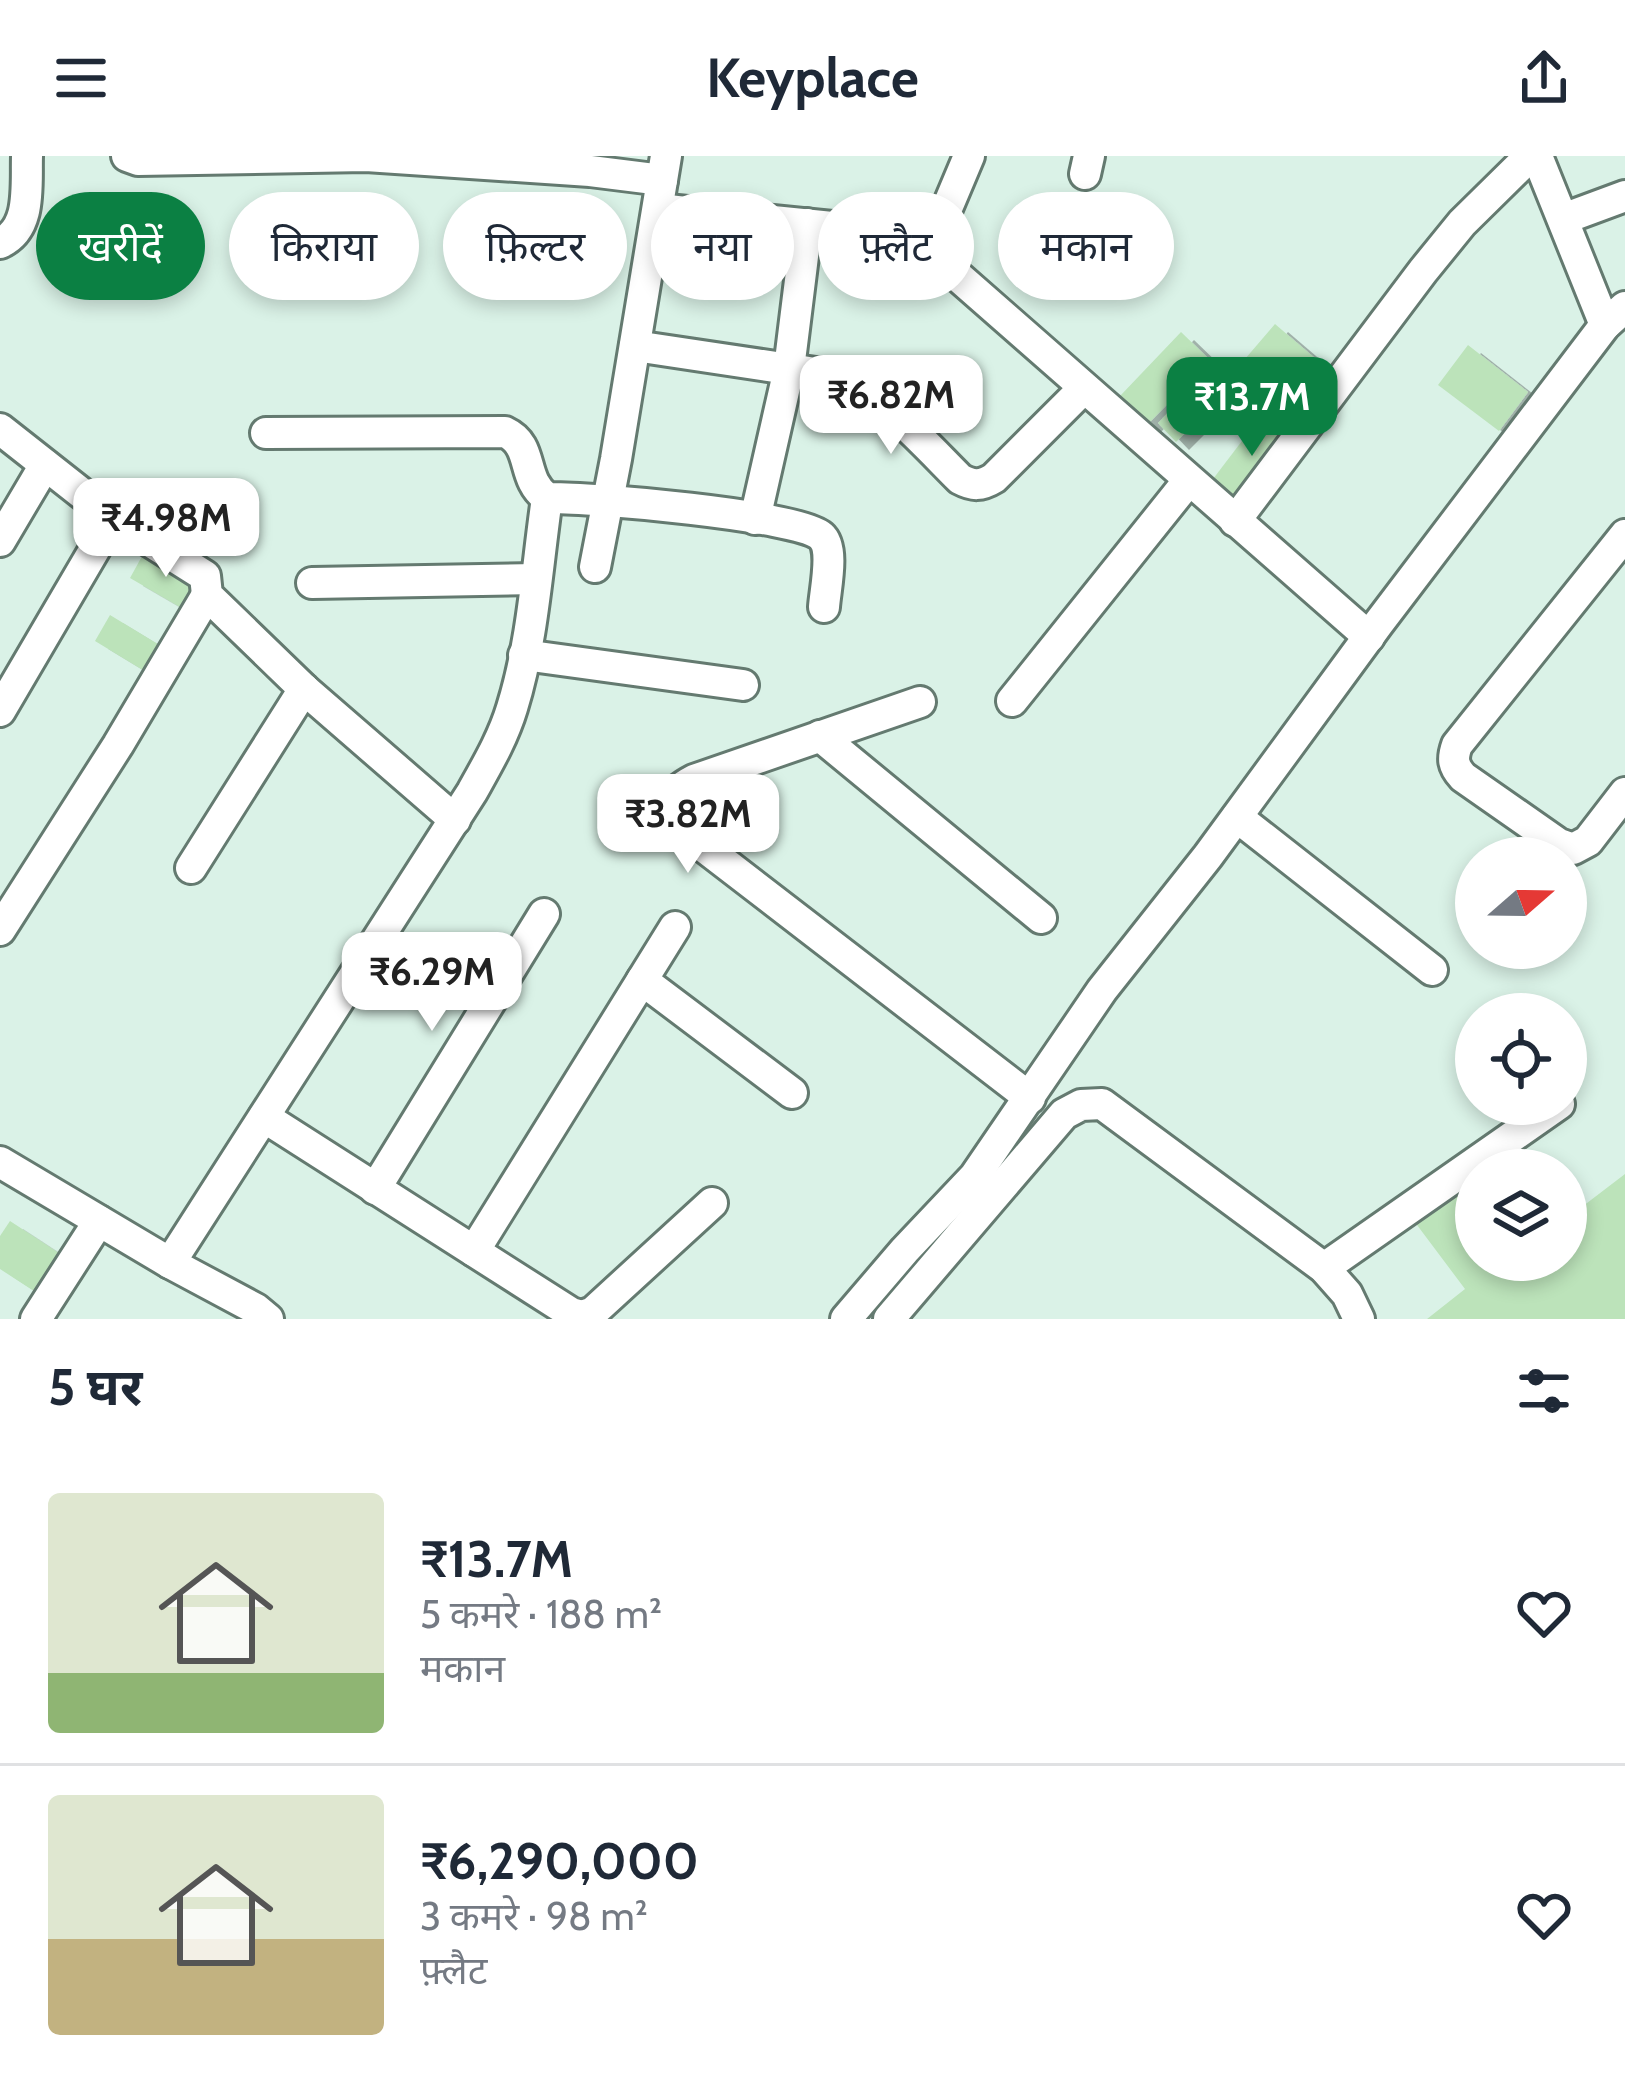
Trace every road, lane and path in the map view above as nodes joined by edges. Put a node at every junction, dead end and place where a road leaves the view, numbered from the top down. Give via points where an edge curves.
1 (27, 156) edge
2 (127, 156) edge
3 (969, 156) edge
4 (1534, 156) edge
5 (426, 158) edge
6 (662, 182) edge
7 (953, 192) edge
8 (1625, 196) edge
9 (1563, 219) junction
10 (807, 224) junction
11 (818, 226) edge
12 (0, 243) edge
13 (974, 292) edge
14 (1620, 313) edge
15 (635, 346) junction
16 (789, 369) junction
17 (1083, 388) junction
18 (0, 429) edge
19 (266, 433) dead end
20 (45, 464) junction
21 (1189, 480) junction
22 (548, 498) junction
23 (608, 499) junction
24 (113, 518) junction
25 (755, 518) junction
26 (1235, 520) junction
27 (1625, 535) edge
28 (0, 541) edge
29 (595, 567) dead end
30 (536, 579) junction
31 (312, 583) dead end
32 (207, 595) junction
33 (824, 607) dead end
34 (1369, 637) junction
35 (524, 655) junction
36 (743, 685) dead end
37 (304, 689) junction
38 (1012, 701) dead end
39 (920, 702) dead end
40 (0, 711) edge
41 (820, 736) junction
42 (1625, 793) edge
43 (1237, 817) junction
44 (455, 820) junction
45 (191, 868) dead end
46 (544, 914) dead end
47 (1041, 918) dead end
48 (675, 927) dead end
49 (0, 930) edge
50 (1432, 970) dead end
51 (642, 980) junction
52 (792, 1093) dead end
53 (1030, 1098) junction
54 (264, 1117) junction
55 (1529, 1125) edge
56 (0, 1162) edge
57 (376, 1189) junction
58 (712, 1203) dead end
59 (99, 1221) junction
60 (474, 1251) junction
61 (170, 1263) junction
62 (1324, 1268) junction
63 (36, 1319) edge
64 (268, 1319) edge
65 (846, 1319) edge
66 (890, 1319) edge
67 (1359, 1319) edge

1 - 12 street via 25,208 18,230
2 - 5 street
3 - 7 street
4 - 9 street
4 - 26 street via 1462,223
5 - 6 street
6 - 10 street
6 - 15 street
8 - 9 street
9 - 14 street
10 - 11 street
10 - 16 street
13 - 17 street
14 - 34 street
15 - 16 street
15 - 23 street
16 - 17 street via 842,376 866,389 971,484 994,478
16 - 25 street
17 - 21 street
18 - 20 street
19 - 22 street via 505,432 516,436 533,485
20 - 24 street
20 - 28 street
21 - 26 street
21 - 38 street
22 - 23 street
22 - 30 street
23 - 25 street
23 - 29 street
24 - 32 street via 206,576
24 - 40 street
25 - 33 street via 824,537
26 - 34 street
27 - 42 street via 1452,757 1463,777 1574,849
30 - 31 street
30 - 35 street
32 - 37 street
32 - 49 street
34 - 43 street
35 - 36 street
35 - 44 street via 512,709
37 - 44 street
37 - 45 street
39 - 41 street
41 - 47 street
41 - 53 street via 694,780 671,799 672,814 682,830
43 - 50 street
43 - 53 street via 1102,990
44 - 54 street
46 - 57 street
48 - 51 street
51 - 52 street
51 - 60 street
53 - 65 street via 975,1176
54 - 57 street
54 - 61 street
55 - 62 street
56 - 59 street
57 - 60 street
58 - 60 street via 582,1316
59 - 61 street
59 - 63 street
61 - 64 street
62 - 66 street via 1120,1116 1102,1104 1082,1105 1064,1114
62 - 67 street

